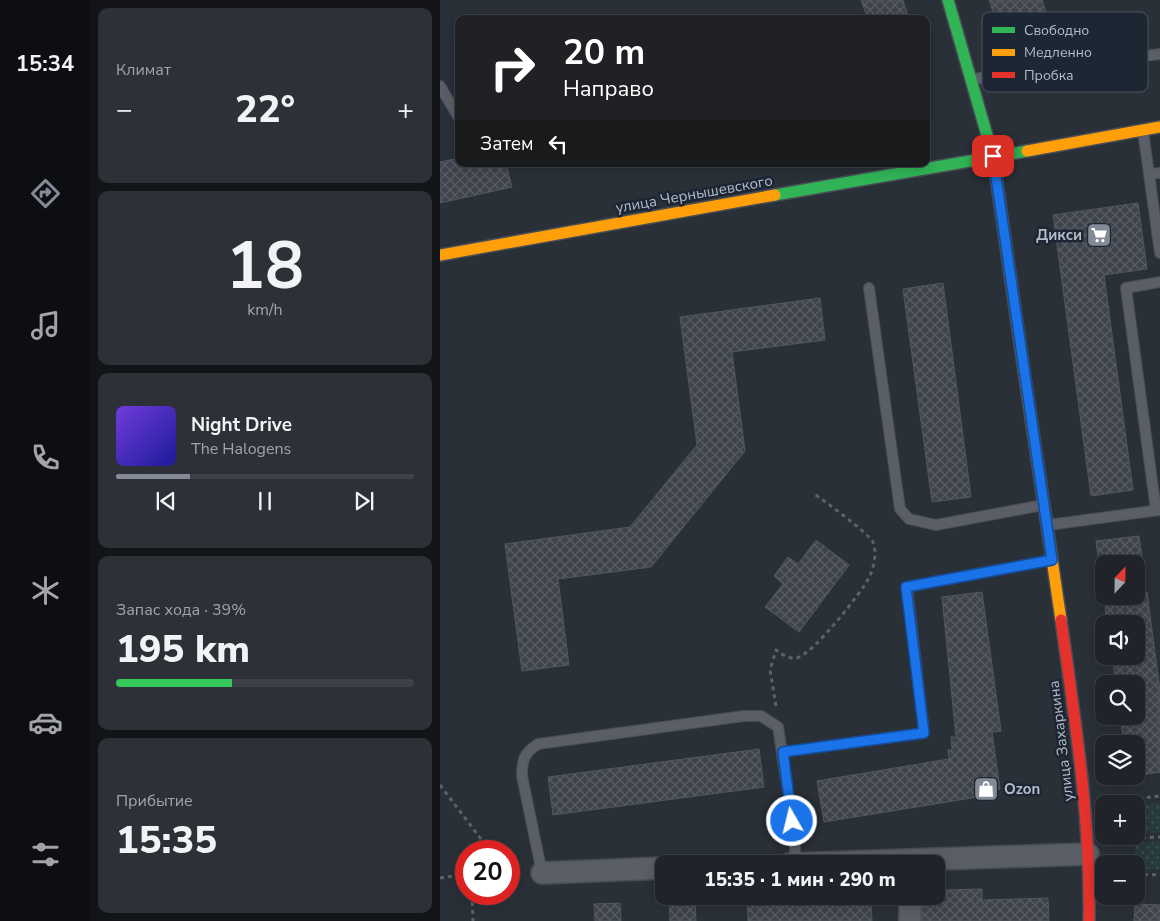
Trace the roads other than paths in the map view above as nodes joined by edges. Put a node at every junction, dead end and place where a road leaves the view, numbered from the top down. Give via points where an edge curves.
1 (948, 0) edge
2 (982, 78) edge
3 (971, 79) junction
4 (440, 86) edge
5 (455, 111) edge
6 (1160, 127) edge
7 (1142, 130) junction
8 (993, 156) junction
9 (1160, 173) edge
10 (1149, 174) junction
11 (1160, 253) edge
12 (440, 255) edge
13 (1160, 282) edge
14 (869, 288) dead end
15 (1044, 504) junction
16 (1158, 510) edge
17 (1047, 525) junction
18 (1052, 560) junction
19 (783, 752) junction
20 (1087, 847) junction
21 (795, 855) edge
22 (945, 859) edge
23 (655, 868) edge
24 (542, 873) joint
25 (910, 905) edge
26 (910, 921) edge
27 (1089, 921) edge

1 - 3 street, улица Захаркина
2 - 3 lane
3 - 8 street, улица Захаркина
4 - 5 lane
6 - 7 street, улица Чернышевского
7 - 8 street, улица Чернышевского
7 - 10 lane
8 - 12 street, улица Чернышевского
8 - 15 street, улица Захаркина
9 - 10 lane
10 - 11 lane
13 - 16 lane via 1126,288
14 - 15 lane via 900,509 909,519 936,525
15 - 17 street, улица Захаркина
16 - 17 lane
17 - 18 street, улица Захаркина
18 - 19 lane via 906,587 924,733
18 - 20 street, улица Захаркина via 1079,744
19 - 21 lane
19 - 24 lane via 778,727 761,716 538,744 527,751 522,760 522,776
20 - 22 street
20 - 27 street, улица Захаркина
23 - 24 street
25 - 26 street

